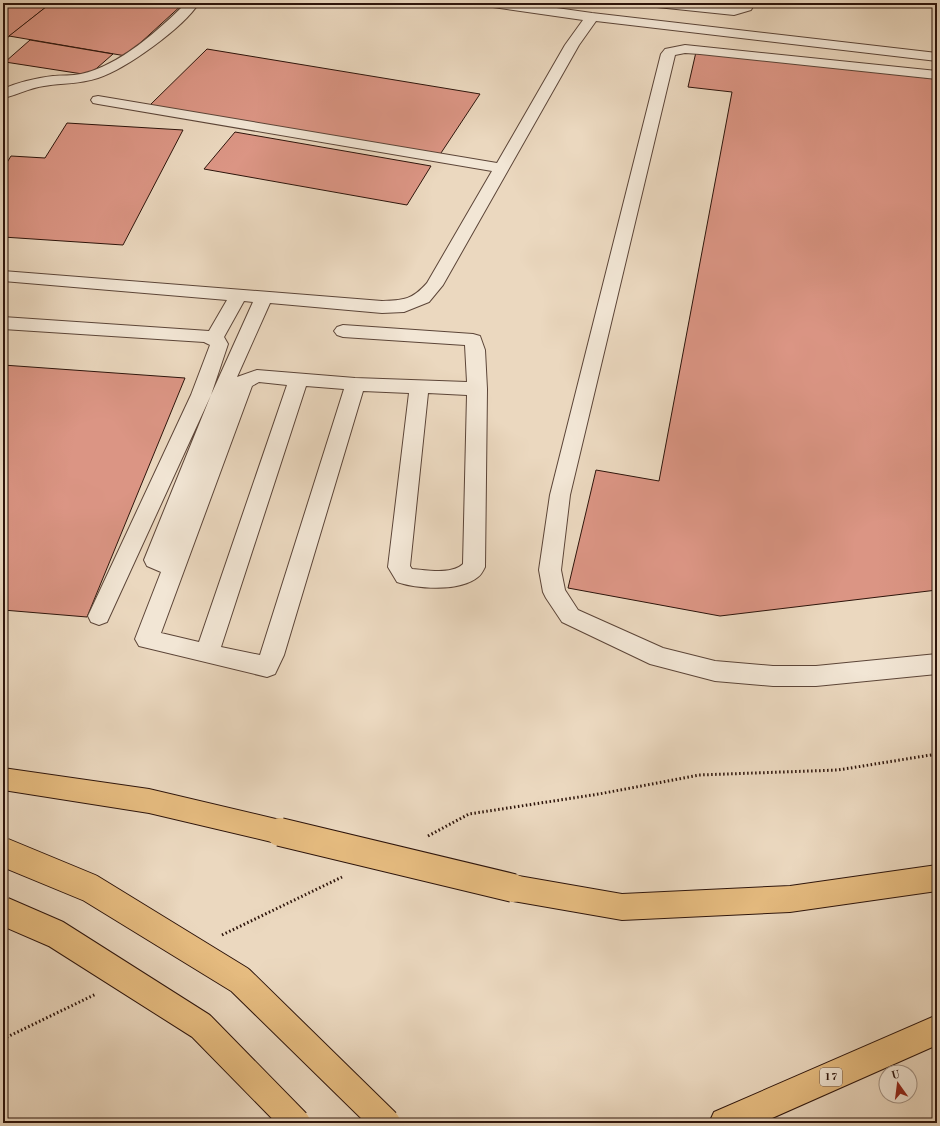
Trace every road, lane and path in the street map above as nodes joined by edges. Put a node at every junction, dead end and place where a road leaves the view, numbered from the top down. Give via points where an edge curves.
1 (194, 3) edge
2 (493, 3) edge
3 (749, 3) edge
4 (644, 9) edge
5 (592, 17) junction
6 (937, 57) edge
7 (937, 75) edge
8 (3, 94) edge
9 (98, 100) dead end
10 (501, 168) junction
11 (3, 276) edge
12 (238, 296) junction
13 (264, 298) junction
14 (3, 323) edge
15 (343, 331) dead end
16 (214, 338) junction
17 (299, 379) junction
18 (355, 384) junction
19 (419, 387) junction
20 (477, 389) junction
21 (174, 568) junction
22 (99, 616) dead end
23 (207, 653) junction
24 (937, 664) edge
25 (937, 754) edge
26 (838, 770) dead end
27 (3, 779) edge
28 (3, 852) edge
29 (937, 878) edge
30 (3, 911) edge
31 (937, 1030) edge
32 (296, 1123) edge
33 (386, 1123) edge
34 (725, 1123) edge

1 - 8 lane via 133,55 97,74 81,79 26,86
2 - 5 lane
3 - 4 lane via 746,7 734,11
4 - 5 lane
4 - 6 lane
5 - 10 lane via 572,45
7 - 24 lane via 700,50 685,49 668,54 560,495 550,570 554,592 570,616 658,657 700,668 773,676 816,676
9 - 10 lane
10 - 13 lane via 434,285 423,298 404,306 382,307
11 - 12 lane
12 - 13 lane
12 - 16 lane
13 - 21 lane via 198,448 155,560
14 - 16 lane
15 - 20 lane via 473,340 476,346
16 - 22 lane via 219,344 201,395
17 - 18 lane
17 - 21 lane via 257,376 244,382
17 - 23 lane
18 - 19 lane
18 - 23 lane via 267,667
19 - 20 lane
19 - 20 lane via 399,567 405,576 418,578 461,576 474,567
21 - 23 lane via 147,639
25 - 26 path
27 - 29 highway, bridge via 149,800 513,888 622,907 790,899
28 - 33 highway, bridge via 90,888 240,980
30 - 32 highway, bridge via 56,934 201,1026
31 - 34 highway, 17

